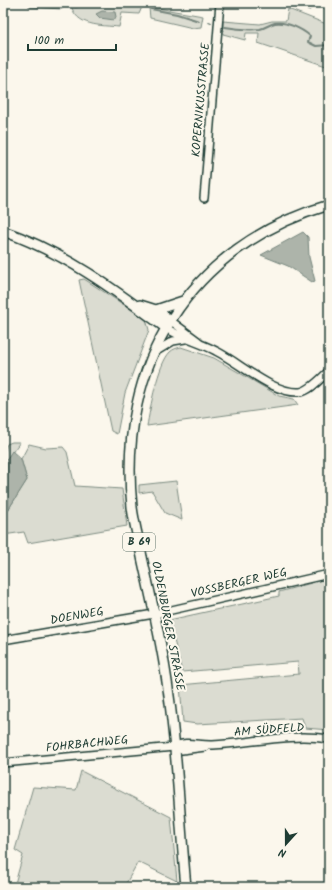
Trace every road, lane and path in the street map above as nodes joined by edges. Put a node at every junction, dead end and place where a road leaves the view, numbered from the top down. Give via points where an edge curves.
1 (220, 3) edge
2 (204, 198) dead end
3 (329, 205) edge
4 (3, 231) edge
5 (183, 301) junction
6 (135, 303) junction
7 (156, 310) junction
8 (169, 324) junction
9 (185, 339) junction
10 (205, 345) junction
11 (155, 352) junction
12 (329, 371) edge
13 (329, 574) edge
14 (154, 614) junction
15 (3, 640) edge
16 (329, 740) edge
17 (174, 747) junction
18 (3, 763) edge
19 (186, 887) edge

1 - 2 street, KOPERNIKUSSTRASSE
3 - 5 main road, B 69 via 286,220 243,244 212,268
4 - 6 main road via 58,254
5 - 7 main road
5 - 8 main road, B 69
6 - 7 main road
6 - 8 main road
7 - 8 main road
8 - 9 street
8 - 10 street
8 - 11 main road, OLDENBURGER STRASSE / B 69
9 - 10 street
9 - 11 street via 173,342
10 - 12 street via 281,390 301,392
11 - 14 main road, OLDENBURGER STRASSE / B 69 via 137,403 130,464 132,510
13 - 14 street, VOSSBERGER WEG
14 - 15 street, DOENWEG
14 - 17 main road, OLDENBURGER STRASSE / B 69 via 165,669
16 - 17 street, AM SÜDFELD via 307,737 211,745 181,743
17 - 18 street, FOHRBACHWEG
17 - 19 main road, OLDENBURGER STRASSE / B 69

